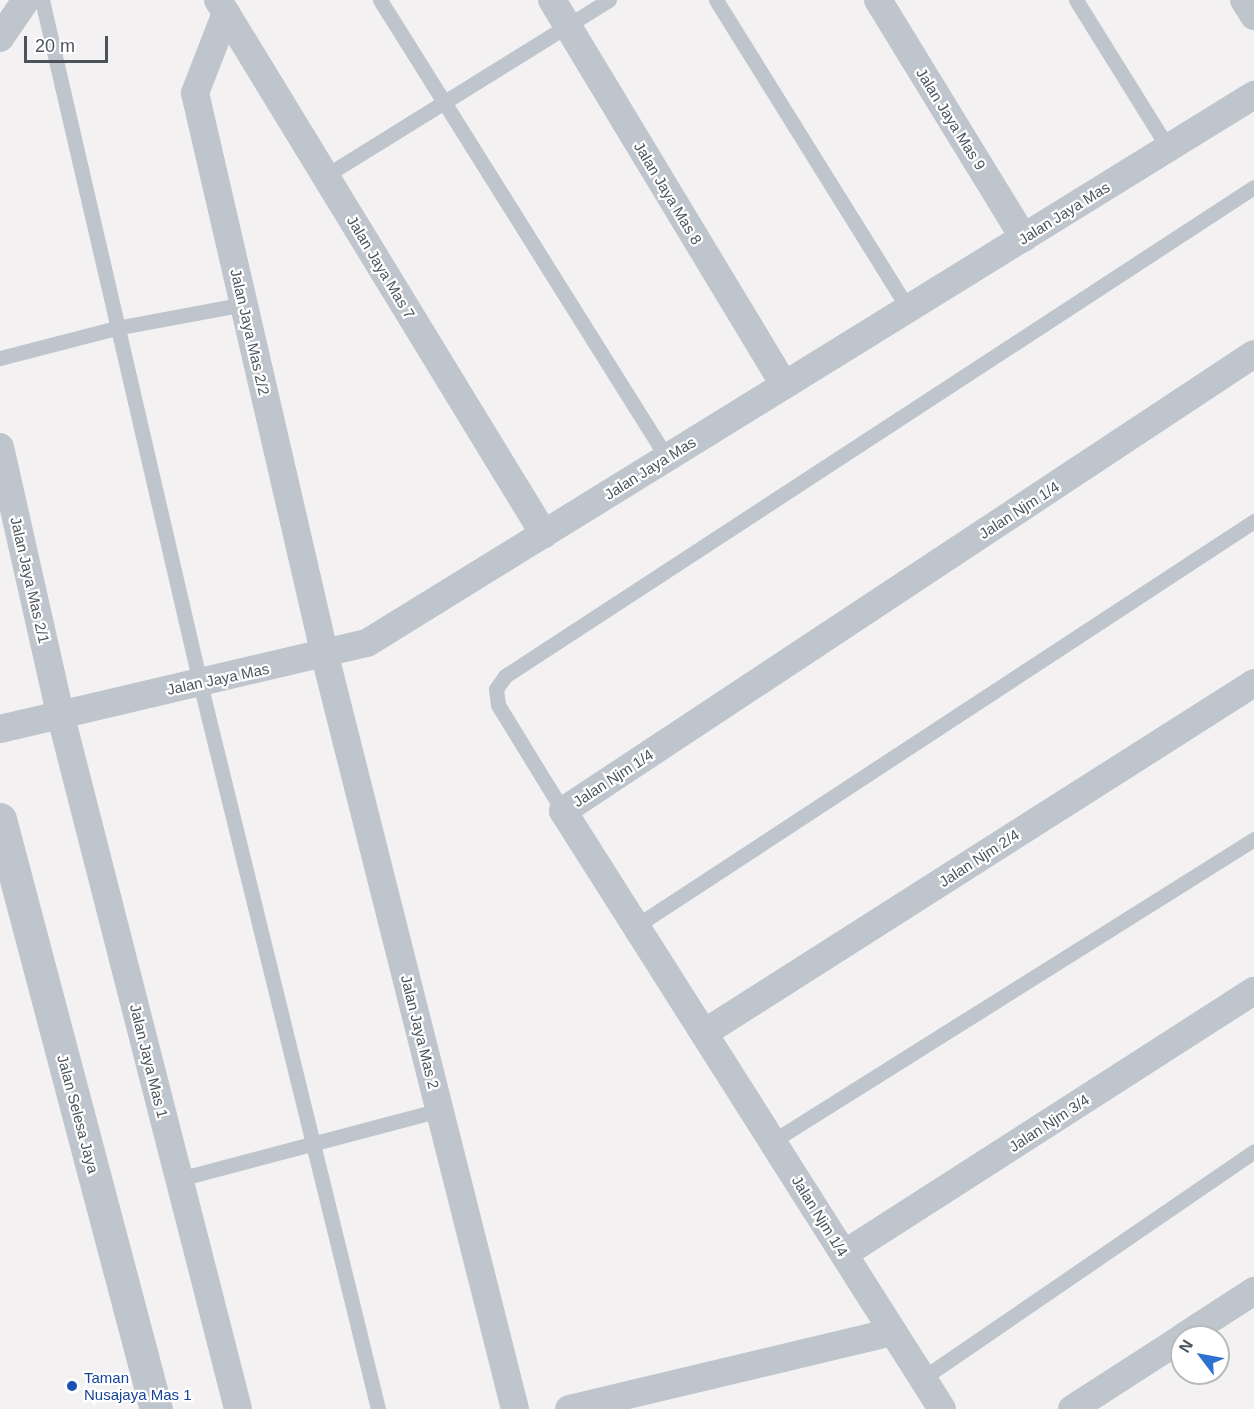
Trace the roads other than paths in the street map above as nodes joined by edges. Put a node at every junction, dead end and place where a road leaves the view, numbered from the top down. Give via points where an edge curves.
1 (26, 0) edge
2 (42, 0) edge
3 (380, 0) edge
4 (552, 0) edge
5 (609, 0) edge
6 (716, 0) edge
7 (878, 0) edge
8 (1076, 0) edge
9 (1244, 0) edge
10 (222, 6) edge
11 (1254, 16) edge
12 (567, 26) junction
13 (0, 38) edge
14 (1254, 95) edge
15 (443, 103) junction
16 (1168, 148) junction
17 (325, 176) junction
18 (1254, 187) edge
19 (1024, 238) junction
20 (244, 304) junction
21 (908, 309) junction
22 (116, 328) junction
23 (1254, 354) edge
24 (0, 358) edge
25 (784, 385) junction
26 (0, 447) edge
27 (667, 458) junction
28 (1254, 521) edge
29 (544, 534) junction
30 (325, 656) junction
31 (200, 683) junction
32 (1254, 683) edge
33 (60, 713) junction
34 (0, 729) edge
35 (563, 811) junction
36 (0, 819) edge
37 (1254, 839) edge
38 (636, 926) junction
39 (1254, 991) edge
40 (704, 1033) junction
41 (440, 1110) junction
42 (773, 1141) junction
43 (314, 1143) junction
44 (1254, 1151) edge
45 (179, 1179) junction
46 (844, 1254) junction
47 (1254, 1291) edge
48 (1202, 1325) edge
49 (893, 1332) junction
50 (1170, 1345) edge
51 (923, 1378) junction
52 (156, 1409) edge
53 (238, 1409) edge
54 (378, 1409) edge
55 (515, 1409) edge
56 (569, 1409) edge
57 (942, 1409) edge
58 (1072, 1409) edge

1 - 13 street
2 - 22 lane
3 - 15 lane
4 - 12 street, Jalan Jaya Mas 8
5 - 12 lane
6 - 21 lane
7 - 19 street, Jalan Jaya Mas 9
8 - 16 lane
9 - 11 street
10 - 17 street, Jalan Jaya Mas 7
10 - 20 street, Jalan Jaya Mas 2/2 via 195,93
12 - 15 lane
12 - 25 street, Jalan Jaya Mas 8
14 - 16 street, Jalan Jaya Mas
15 - 17 lane
15 - 27 lane
16 - 19 street, Jalan Jaya Mas
17 - 29 street, Jalan Jaya Mas 7
18 - 35 lane via 505,676 496,689 498,705
19 - 21 street, Jalan Jaya Mas
20 - 22 lane
20 - 30 street, Jalan Jaya Mas 2/2
21 - 25 street, Jalan Jaya Mas
22 - 24 lane
22 - 31 lane
23 - 35 street, Jalan Njm 1/4
25 - 27 street, Jalan Jaya Mas
26 - 33 street, Jalan Jaya Mas 2/1
27 - 29 street, Jalan Jaya Mas
28 - 38 lane
29 - 30 street, Jalan Jaya Mas via 367,643
30 - 31 street, Jalan Jaya Mas
30 - 41 street, Jalan Jaya Mas 2
31 - 33 street, Jalan Jaya Mas
31 - 43 lane
32 - 40 street, Jalan Njm 2/4
33 - 34 street, Jalan Jaya Mas
33 - 45 street, Jalan Jaya Mas 1
35 - 38 street, Jalan Njm 1/4
36 - 52 street, Jalan Selesa Jaya
37 - 42 lane
38 - 40 street, Jalan Njm 1/4
39 - 46 street, Jalan Njm 3/4
40 - 42 street, Jalan Njm 1/4
41 - 43 lane
41 - 55 street, Jalan Jaya Mas 2
42 - 46 street, Jalan Njm 1/4
43 - 45 lane
43 - 54 lane
44 - 51 lane
45 - 53 street, Jalan Jaya Mas 1
46 - 49 street, Jalan Njm 1/4
47 - 48 street
49 - 51 street, Jalan Njm 1/4
49 - 56 street
50 - 58 street
51 - 57 street, Jalan Njm 1/4

